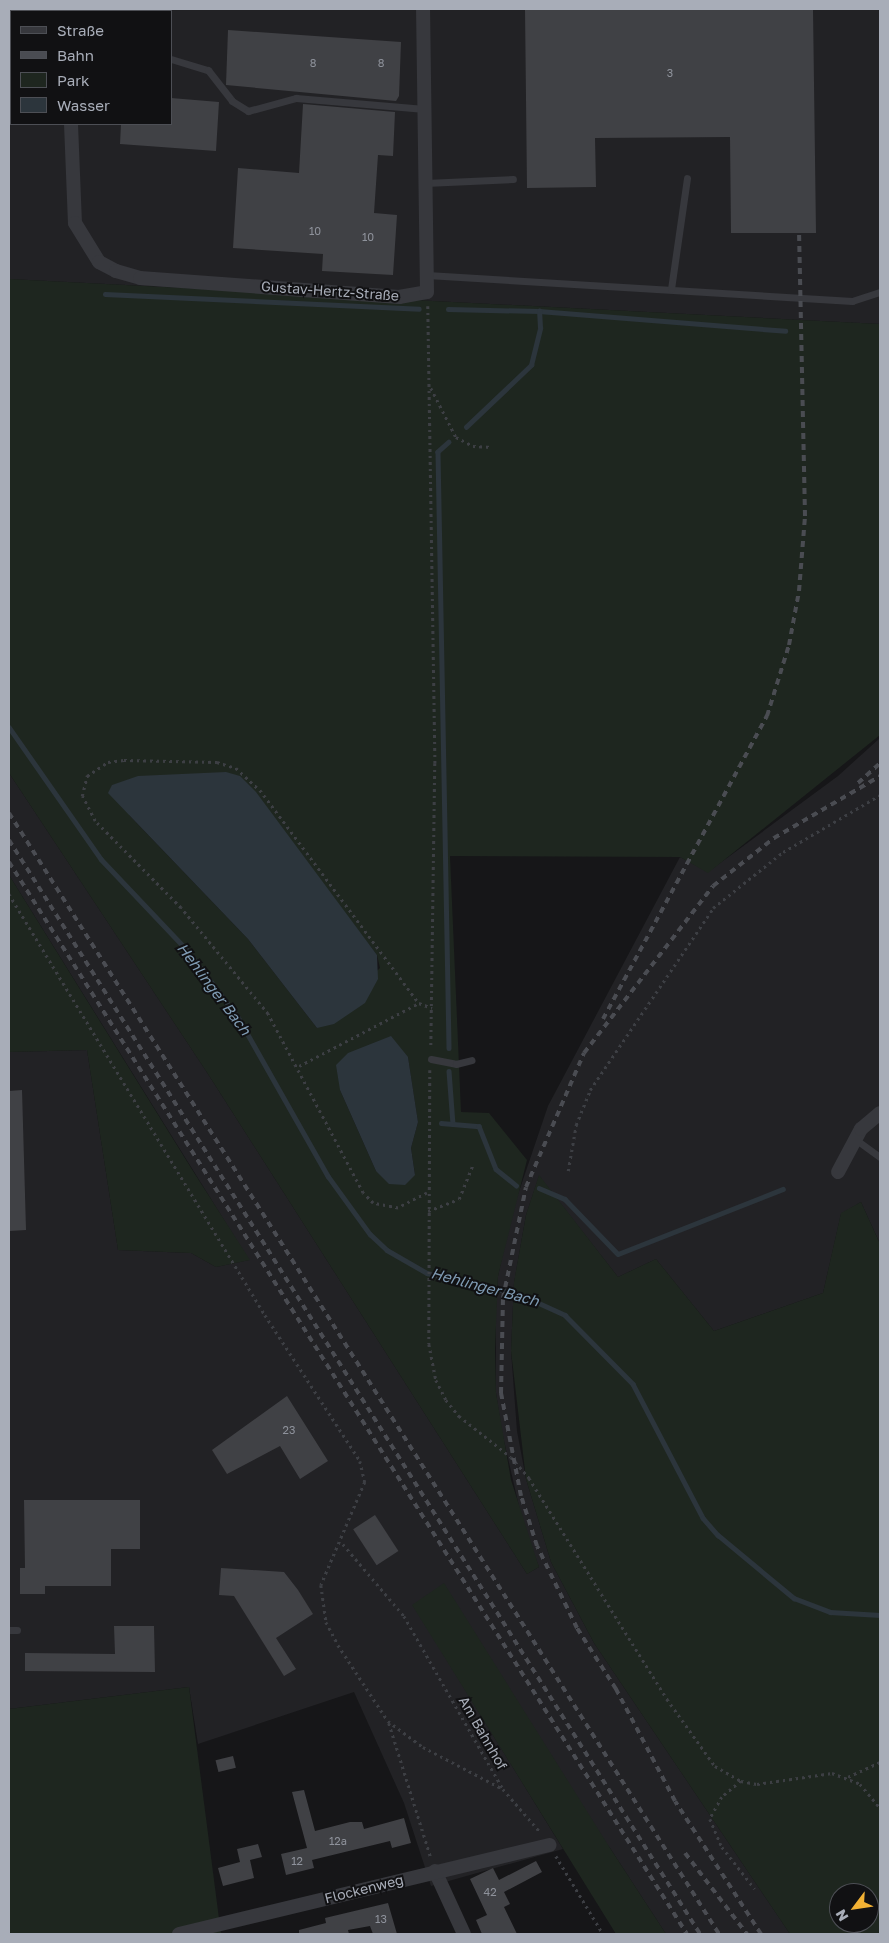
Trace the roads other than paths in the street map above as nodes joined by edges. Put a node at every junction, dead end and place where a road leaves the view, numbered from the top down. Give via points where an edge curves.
1 (423, 9) edge
2 (172, 59) edge
3 (425, 109) junction
4 (71, 125) edge
5 (687, 178) dead end
6 (513, 179) dead end
7 (425, 182) junction
8 (427, 275) junction
9 (671, 289) junction
10 (880, 292) edge
11 (431, 1060) road end
12 (472, 1060) dead end
13 (880, 1112) edge
14 (854, 1139) junction
15 (880, 1156) edge
16 (838, 1172) dead end
17 (549, 1845) road end
18 (435, 1871) junction
19 (179, 1934) edge
20 (464, 1934) edge

1 - 3 street
2 - 3 lane via 208,70 232,101 248,111 296,98
3 - 7 street
4 - 8 street, Gustav-Hertz-Straße via 75,223 98,262 116,271 140,278 399,297 427,292
5 - 9 lane
6 - 7 lane
7 - 8 street
8 - 9 lane
9 - 10 lane via 852,302
11 - 12 lane via 456,1064
13 - 14 street
14 - 15 lane
14 - 16 street
17 - 18 street, Flockenweg
18 - 19 street, Flockenweg
18 - 20 street

